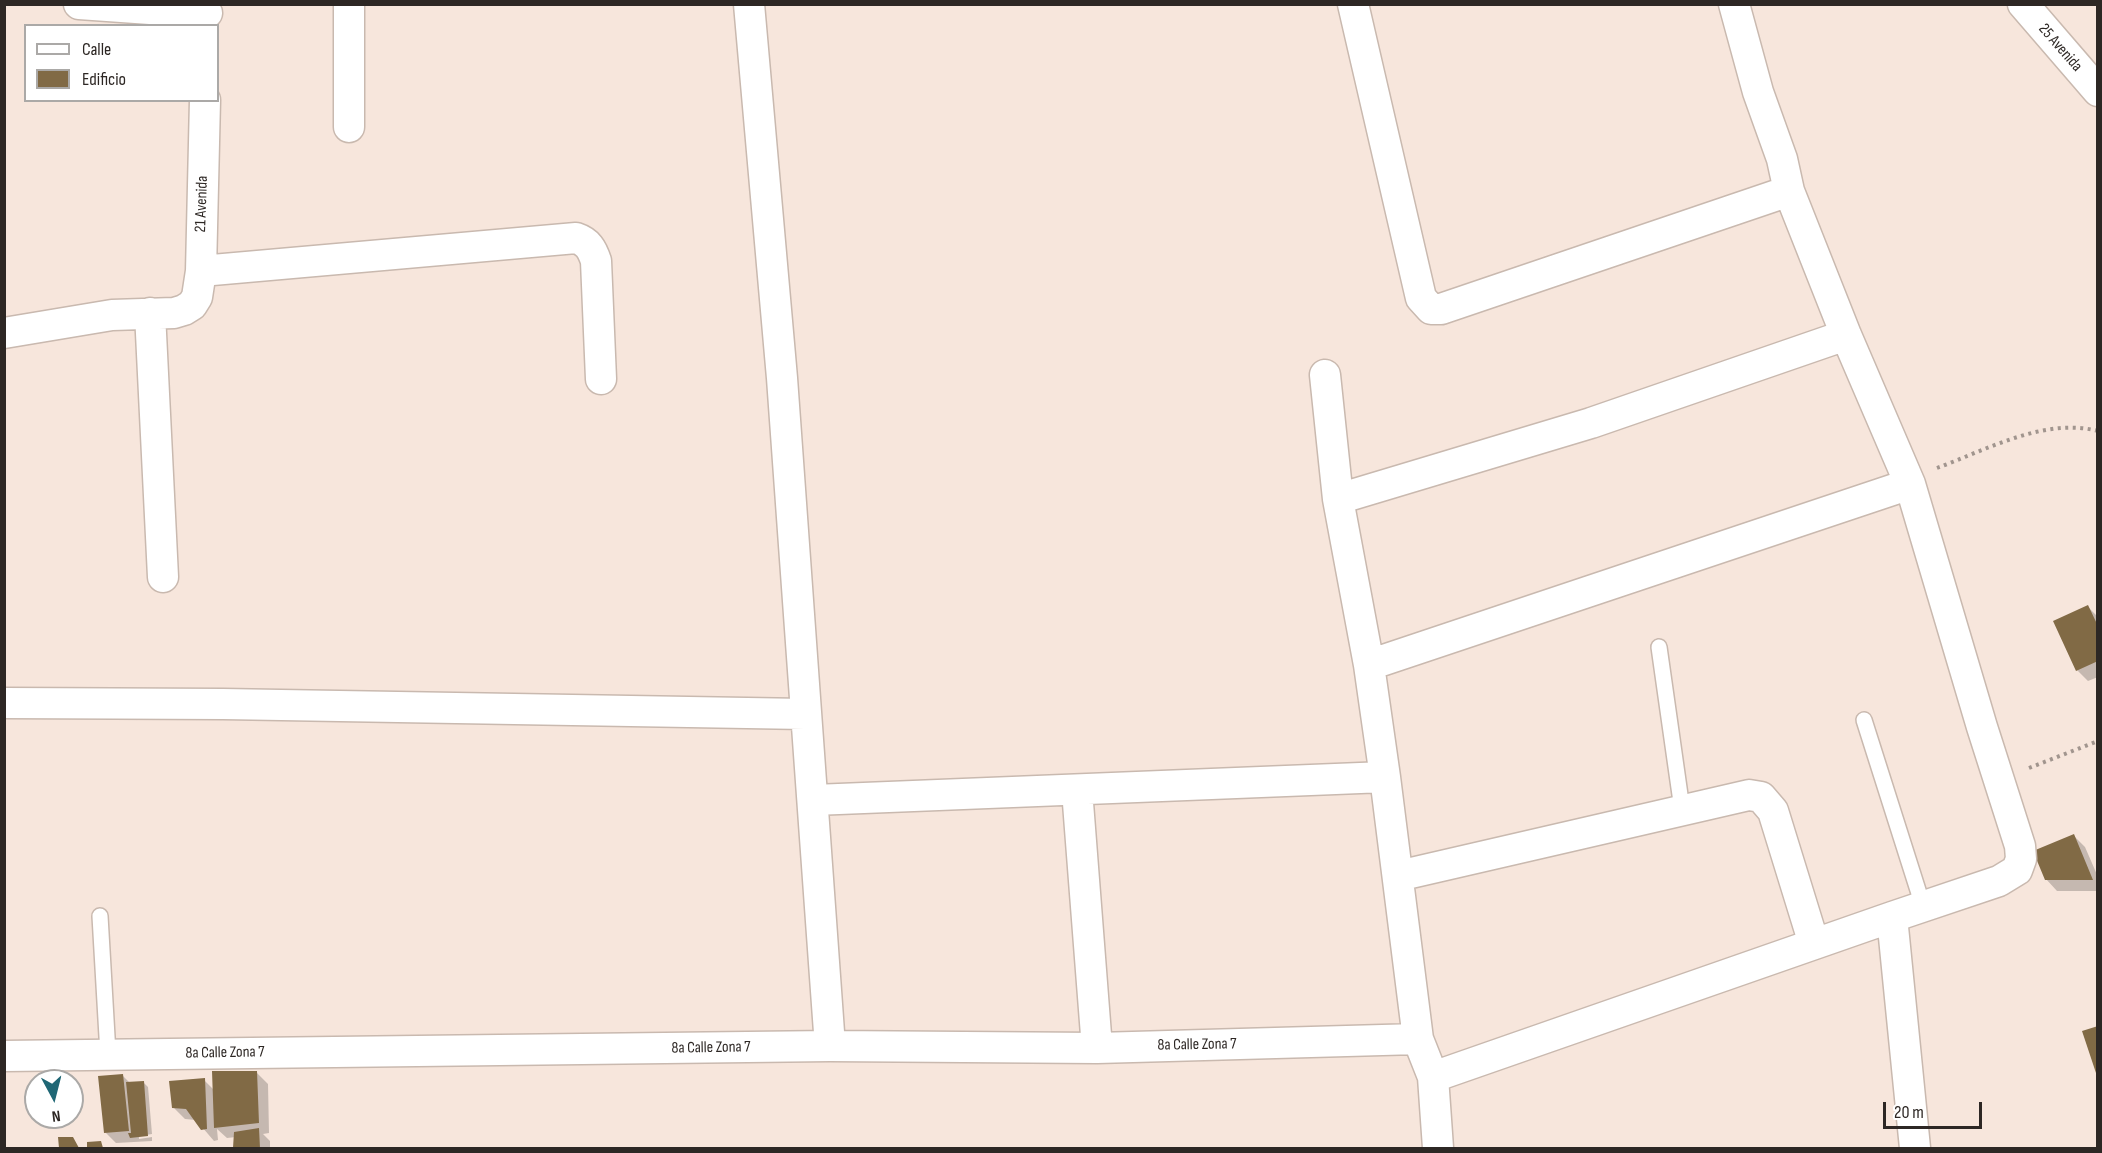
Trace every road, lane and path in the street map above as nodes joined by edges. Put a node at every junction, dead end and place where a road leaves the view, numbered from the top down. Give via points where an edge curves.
1 (79, 4) edge
2 (349, 4) edge
3 (749, 4) edge
4 (1353, 4) edge
5 (1734, 4) edge
6 (2023, 4) edge
7 (207, 14) edge
8 (2097, 91) edge
9 (205, 102) edge
10 (349, 127) dead end
11 (1789, 192) junction
12 (201, 271) junction
13 (150, 313) junction
14 (4, 333) edge
15 (1846, 335) junction
16 (1325, 375) dead end
17 (602, 379) dead end
18 (2097, 431) edge
19 (1910, 484) junction
20 (1338, 499) junction
21 (163, 577) dead end
22 (1659, 647) dead end
23 (1368, 665) junction
24 (4, 703) edge
25 (805, 714) junction
26 (1864, 720) dead end
27 (2097, 741) edge
28 (1385, 777) junction
29 (1998, 780) junction
30 (1077, 790) junction
31 (814, 800) junction
32 (1682, 809) junction
33 (1398, 876) junction
34 (1923, 906) junction
35 (100, 916) dead end
36 (1892, 916) junction
37 (1814, 944) junction
38 (1418, 1040) junction
39 (830, 1046) junction
40 (1097, 1048) junction
41 (108, 1054) junction
42 (4, 1056) edge
43 (1433, 1077) junction
44 (1438, 1149) edge
45 (1915, 1149) edge

1 - 7 street
2 - 10 street
3 - 25 street via 781,367
4 - 11 street via 1421,298 1431,309 1441,309
5 - 11 street
6 - 8 street, 25 Avenida
9 - 12 street, 21 Avenida
11 - 15 street
12 - 13 street, 21 Avenida via 192,305 174,313
12 - 17 street via 576,238 592,249 596,261
13 - 14 street via 112,315
13 - 21 street
15 - 19 street
15 - 20 street via 1591,423
16 - 20 street
18 - 19 path via 2063,427 2031,433 1927,471
19 - 23 street
19 - 29 street
20 - 23 street
22 - 32 lane
23 - 28 street
24 - 25 street
25 - 31 street
26 - 34 lane
27 - 29 path
28 - 30 street
28 - 33 street
29 - 34 street via 2020,846 2017,870 1999,881
30 - 31 street
30 - 40 street
31 - 39 street
32 - 33 street
32 - 37 street via 1761,796 1773,812
33 - 38 street
34 - 36 street
35 - 41 lane
36 - 37 street
36 - 45 street
37 - 43 street
38 - 40 street, 8a Calle Zona 7
38 - 43 street
39 - 40 street, 8a Calle Zona 7
39 - 41 street, 8a Calle Zona 7
41 - 42 street, 8a Calle Zona 7
43 - 44 street

